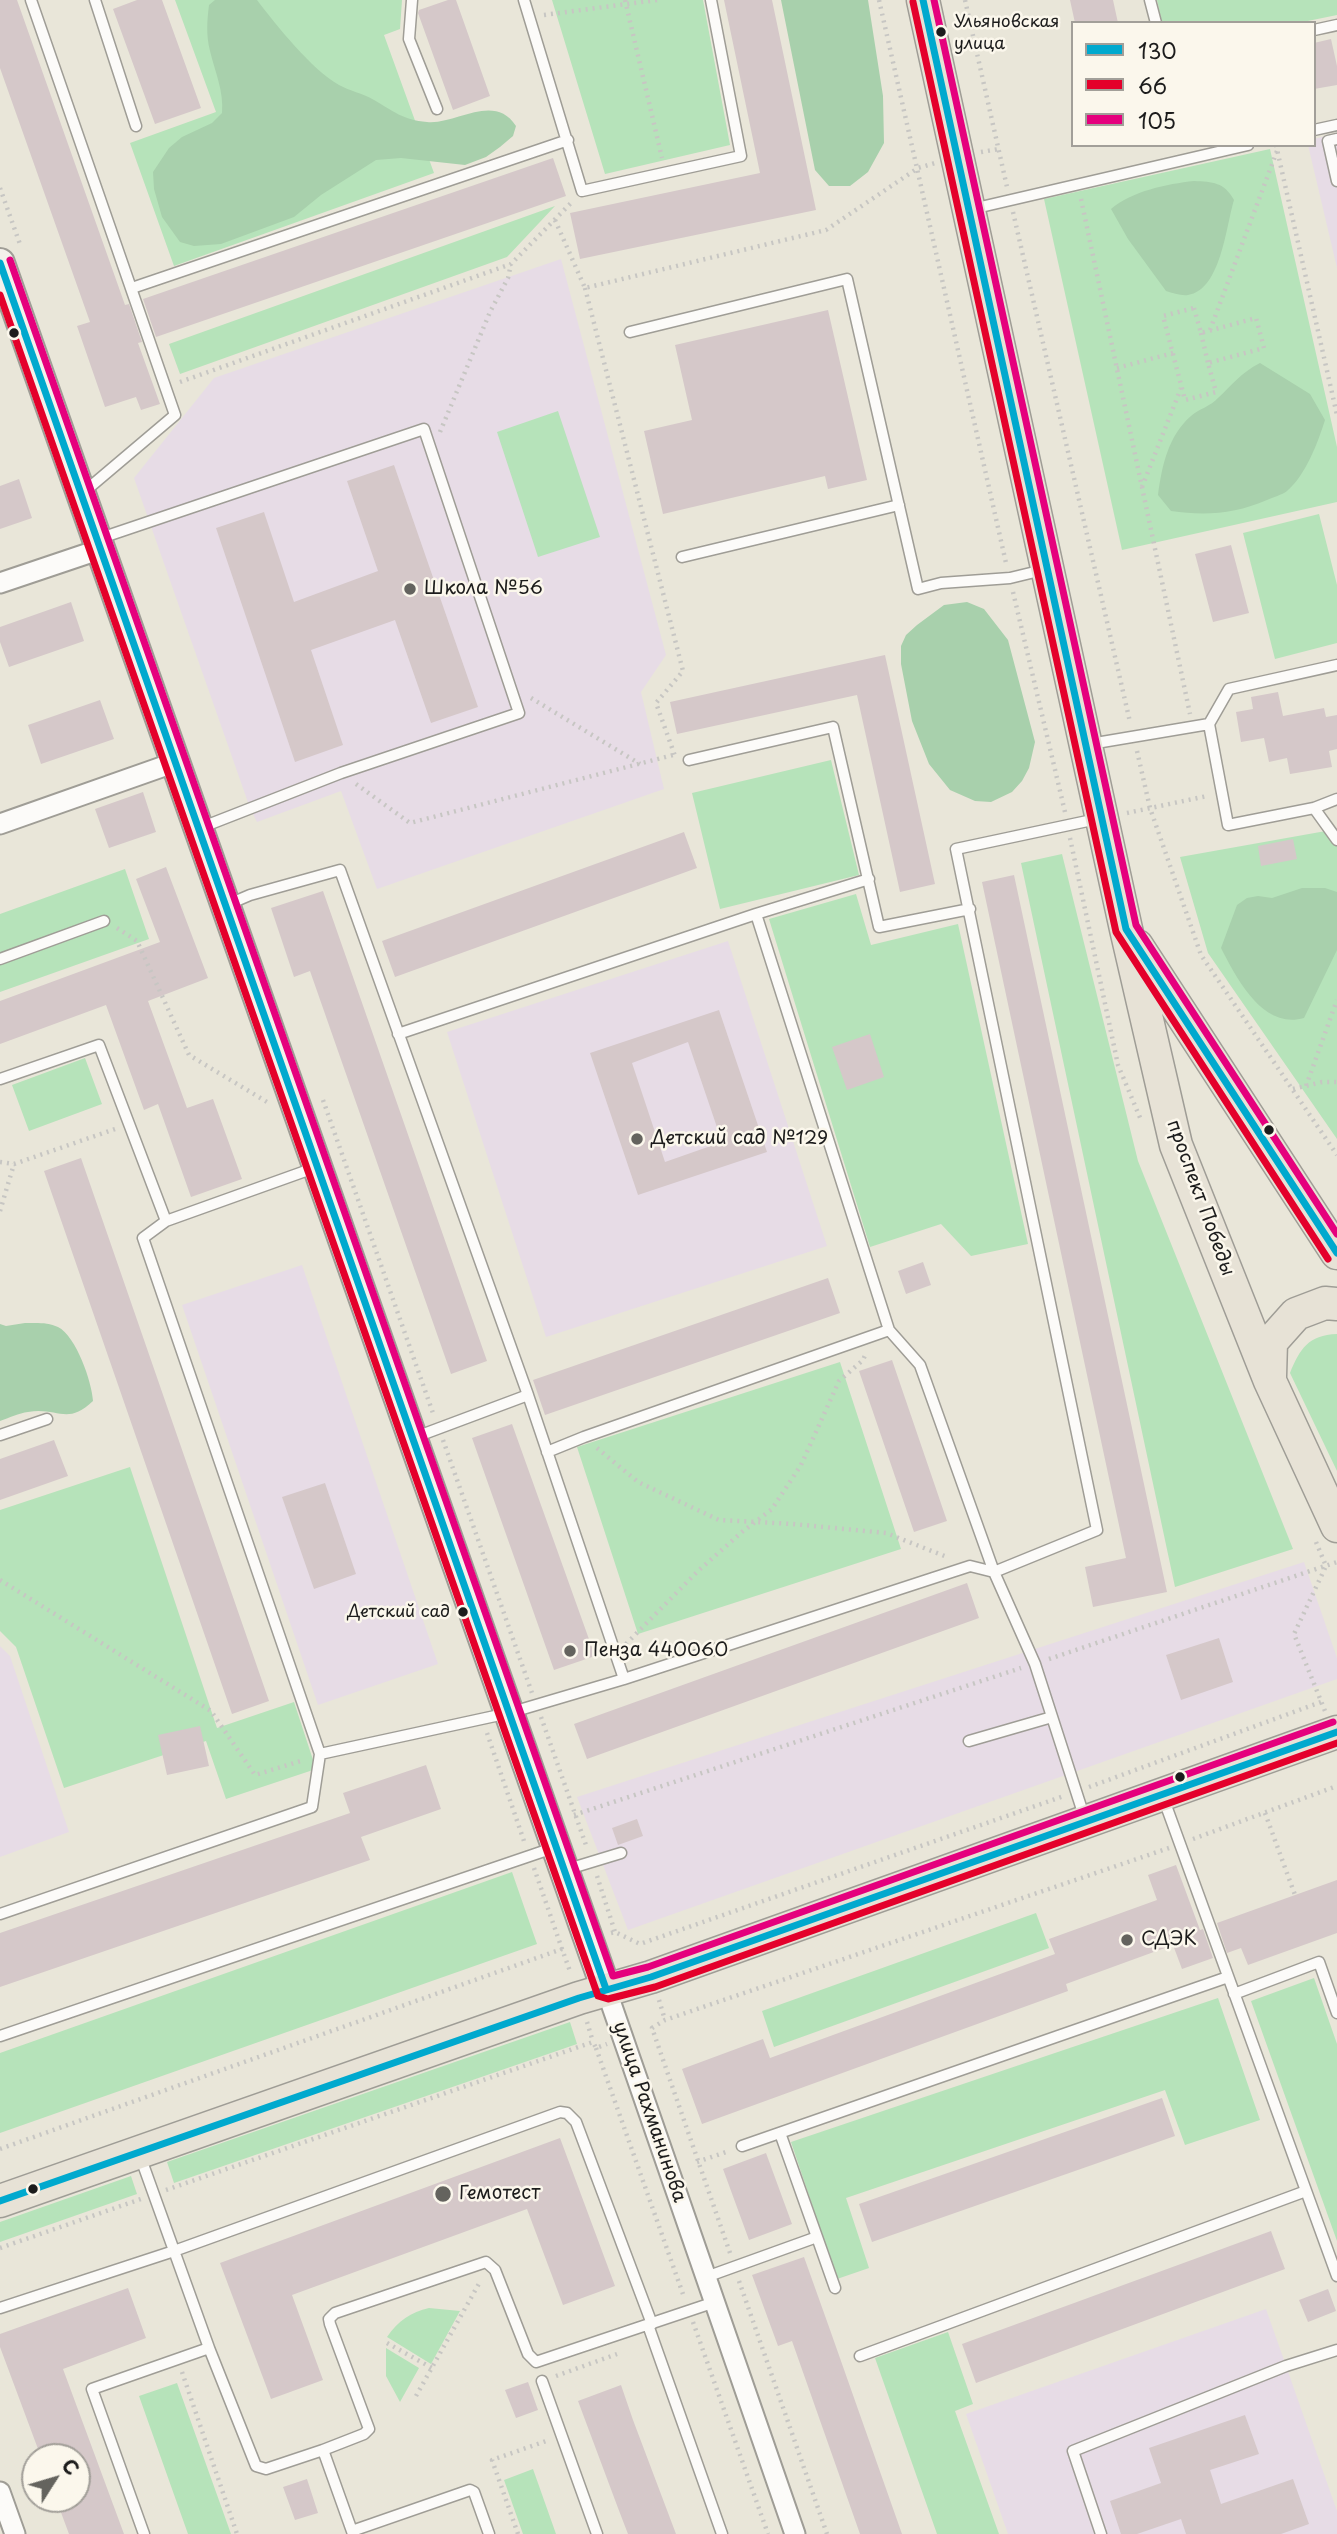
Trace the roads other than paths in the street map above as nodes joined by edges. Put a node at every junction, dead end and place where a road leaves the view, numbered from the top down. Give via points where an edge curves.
1 (31, 0) edge
2 (95, 0) edge
3 (412, 0) edge
4 (524, 0) edge
5 (710, 0) edge
6 (923, 0) edge
7 (1150, 0) edge
8 (1155, 21) edge
9 (1337, 25) edge
10 (1316, 30) edge
11 (437, 109) dead end
12 (135, 126) dead end
13 (1332, 126) edge
14 (568, 139) junction
15 (1333, 140) edge
16 (1239, 147) edge
17 (1337, 181) edge
18 (969, 210) junction
19 (0, 263) edge
20 (132, 288) junction
21 (630, 332) dead end
22 (82, 495) junction
23 (899, 505) junction
24 (99, 544) junction
25 (682, 557) dead end
26 (1047, 569) junction
27 (0, 583) edge
28 (1337, 665) edge
29 (1209, 724) junction
30 (1086, 745) junction
31 (689, 760) road end
32 (176, 762) junction
33 (1337, 799) edge
34 (1314, 808) junction
35 (1102, 818) junction
36 (0, 824) edge
37 (199, 829) junction
38 (1337, 840) edge
39 (869, 879) junction
40 (226, 905) junction
41 (970, 909) junction
42 (756, 914) junction
43 (104, 921) road end
44 (1126, 929) junction
45 (0, 959) edge
46 (398, 1034) junction
47 (0, 1079) edge
48 (317, 1167) junction
49 (166, 1221) junction
50 (1337, 1253) edge
51 (1337, 1304) edge
52 (889, 1330) junction
53 (1270, 1381) junction
54 (528, 1395) junction
55 (47, 1419) dead end
56 (0, 1435) edge
57 (413, 1438) junction
58 (547, 1452) junction
59 (1337, 1527) edge
60 (994, 1572) junction
61 (624, 1679) junction
62 (509, 1713) junction
63 (1052, 1717) junction
64 (1337, 1732) edge
65 (969, 1741) dead end
66 (320, 1754) junction
67 (1161, 1793) junction
68 (1086, 1823) junction
69 (556, 1846) junction
70 (621, 1853) dead end
71 (0, 1914) edge
72 (1228, 1978) junction
73 (593, 1993) junction
74 (1234, 1994) junction
75 (1337, 2013) edge
76 (0, 2036) edge
77 (780, 2133) junction
78 (742, 2146) road end
79 (138, 2152) junction
80 (1306, 2191) junction
81 (0, 2201) edge
82 (817, 2237) junction
83 (174, 2251) junction
84 (1337, 2276) edge
85 (706, 2277) junction
86 (835, 2288) dead end
87 (715, 2302) junction
88 (0, 2308) edge
89 (650, 2325) junction
90 (209, 2348) junction
91 (1337, 2350) edge
92 (860, 2356) dead end
93 (542, 2381) dead end
94 (323, 2450) junction
95 (0, 2492) edge
96 (8, 2524) edge
97 (353, 2533) edge
98 (144, 2534) edge
99 (489, 2534) edge
100 (597, 2534) edge
101 (722, 2534) edge
102 (795, 2534) edge
103 (1101, 2534) edge

1 - 20 lane
2 - 12 lane
3 - 11 lane via 409,39
4 - 14 lane
5 - 14 lane via 741,156 582,191
6 - 18 main road, проспект Победы
7 - 8 lane
9 - 10 lane
13 - 15 lane
14 - 20 lane
15 - 17 lane
16 - 18 lane
18 - 26 main road, проспект Победы
19 - 22 main road, улица Рахманинова
20 - 22 lane via 175,415
21 - 23 lane via 847,279
22 - 24 main road, улица Рахманинова
23 - 25 lane
23 - 26 lane via 918,589
24 - 27 street
24 - 32 main road, улица Рахманинова
24 - 37 lane via 424,429 519,713 341,773
26 - 30 main road, проспект Победы
28 - 29 lane via 1229,689
29 - 30 lane
29 - 34 lane via 1228,825
30 - 35 main road, проспект Победы
31 - 39 lane via 833,727
32 - 36 street
32 - 37 main road, улица Рахманинова
33 - 34 lane
34 - 38 lane
35 - 41 lane via 956,849
35 - 44 main road, проспект Победы
37 - 40 main road, улица Рахманинова
39 - 41 lane via 879,927
39 - 42 lane
40 - 46 lane via 340,870
40 - 48 main road, улица Рахманинова
41 - 60 lane via 1097,1530
42 - 46 lane
42 - 52 lane
43 - 45 lane
44 - 50 main road, проспект Победы
44 - 53 main road, проспект Победы via 1176,1145
46 - 54 lane
47 - 49 lane via 99,1045
48 - 49 lane
48 - 57 main road, улица Рахманинова
49 - 66 lane via 143,1238
51 - 53 main road via 1325,1303 1296,1314 1271,1342
52 - 58 lane
52 - 60 lane via 920,1365
53 - 59 main road, проспект Победы
54 - 57 lane
54 - 58 lane
55 - 56 lane
57 - 62 main road, улица Рахманинова
58 - 61 lane
60 - 61 lane via 970,1566
60 - 63 lane via 1035,1664
61 - 62 lane
62 - 66 lane
62 - 69 main road, улица Рахманинова
63 - 65 lane
63 - 68 lane
64 - 67 main road
66 - 71 lane via 312,1807
67 - 68 main road
67 - 72 lane
68 - 73 main road via 651,1977
69 - 70 lane
69 - 73 main road, улица Рахманинова via 589,1940
69 - 76 lane
72 - 74 lane
72 - 77 lane
73 - 79 main road
73 - 85 street, улица Рахманинова via 623,2038
74 - 75 lane via 1319,1962
74 - 80 lane
77 - 78 lane
77 - 82 lane
79 - 81 main road
79 - 83 lane
80 - 84 lane
80 - 92 lane
82 - 85 lane
82 - 86 lane
83 - 88 lane
83 - 89 lane via 566,2113 576,2122
83 - 90 lane
85 - 87 street, улица Рахманинова
87 - 89 lane
87 - 102 street, улица Рахманинова
89 - 94 lane via 536,2362 528,2354 495,2270 491,2264 479,2262 331,2315 330,2324 369,2428
89 - 101 lane
90 - 94 lane via 256,2466 266,2469
90 - 98 lane via 92,2389
91 - 103 lane via 1073,2451
93 - 100 lane
94 - 97 lane
95 - 96 street
97 - 99 lane via 470,2490

